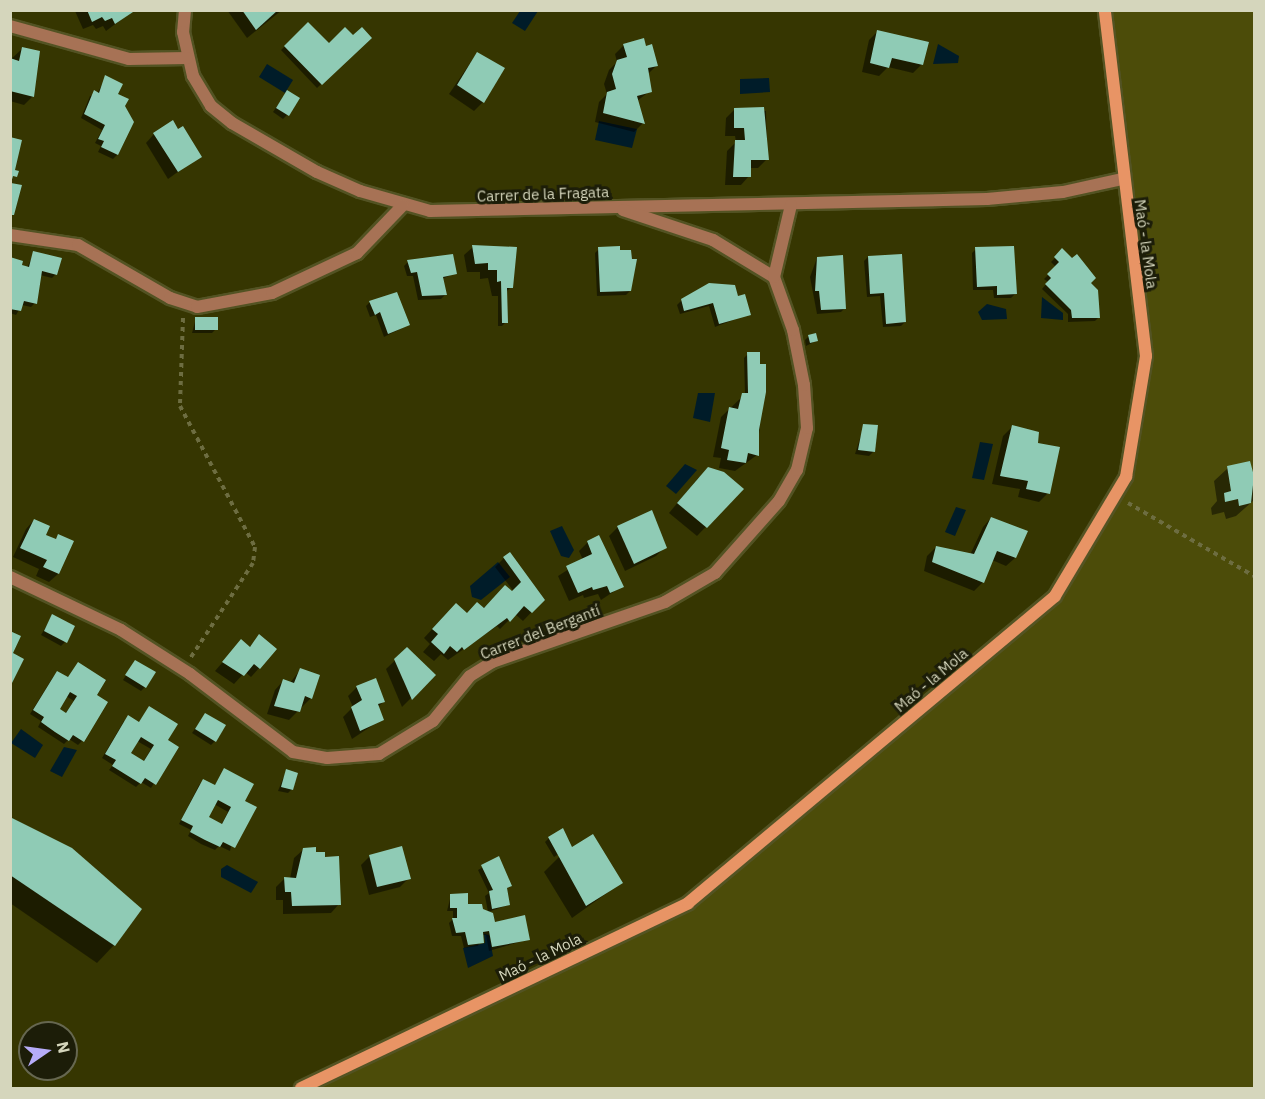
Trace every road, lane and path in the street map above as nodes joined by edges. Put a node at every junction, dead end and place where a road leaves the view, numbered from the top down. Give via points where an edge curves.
1 (185, 10) edge
2 (1105, 10) edge
3 (10, 26) edge
4 (186, 58) junction
5 (1122, 179) junction
6 (403, 205) junction
7 (791, 206) junction
8 (615, 207) junction
9 (10, 235) edge
10 (774, 277) junction
11 (183, 303) junction
12 (1115, 495) junction
13 (1254, 576) edge
14 (10, 577) edge
15 (183, 669) junction
16 (301, 1089) edge

1 - 4 street
2 - 5 street, Maó - la Mola
3 - 4 street via 129,59
4 - 6 street, Carrer de la Fragata via 206,98 232,123 317,172
5 - 7 street, Carrer de la Fragata via 1025,196
5 - 12 street, Maó - la Mola via 1146,356 1126,477
6 - 8 street, Carrer de la Fragata via 430,211
6 - 11 street via 357,253 272,293 233,303 197,307
7 - 8 street, Carrer de la Fragata
7 - 10 street
8 - 10 street via 713,240
9 - 11 street via 78,245
10 - 15 street, Carrer del Bergantí via 793,330 804,385 807,428 797,470 779,501 715,573 665,602 492,662 470,676 434,721 379,754 327,758 293,752
11 - 15 path via 180,406 255,547 254,563
12 - 13 path
12 - 16 street, Maó - la Mola via 1055,596 688,903
14 - 15 street, Carrer del Bergantí via 121,630

